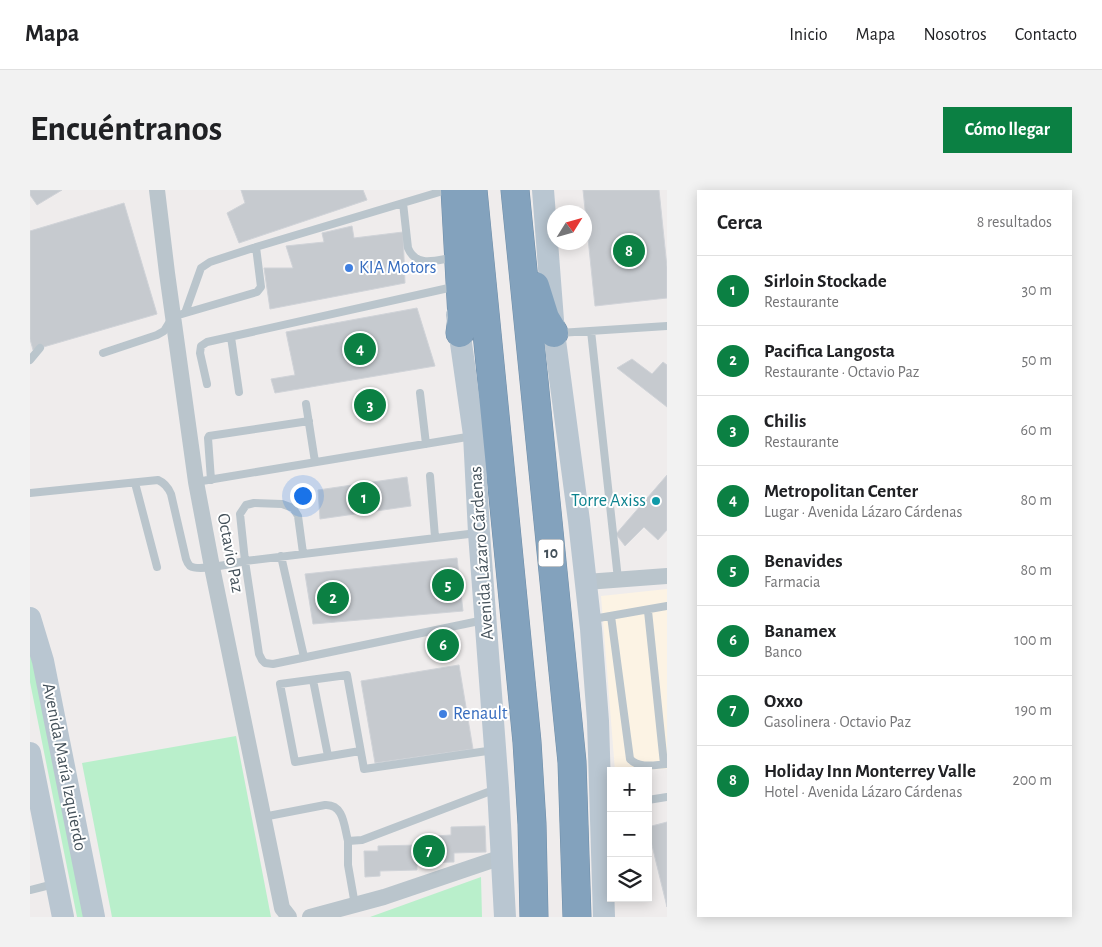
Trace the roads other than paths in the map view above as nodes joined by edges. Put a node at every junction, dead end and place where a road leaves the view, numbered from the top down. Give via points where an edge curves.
1 (157, 190) edge
2 (447, 190) edge
3 (473, 190) edge
4 (515, 190) edge
5 (543, 190) edge
6 (403, 203) junction
7 (256, 247) junction
8 (450, 258) junction
9 (453, 287) junction
10 (179, 315) junction
11 (667, 326) edge
12 (592, 331) junction
13 (460, 333) junction
14 (554, 333) junction
15 (231, 337) junction
16 (40, 348) dead end
17 (103, 353) dead end
18 (30, 360) edge
19 (207, 384) dead end
20 (239, 392) dead end
21 (420, 393) dead end
22 (306, 404) dead end
23 (309, 421) junction
24 (474, 436) junction
25 (426, 444) junction
26 (315, 462) junction
27 (430, 476) dead end
28 (204, 481) junction
29 (135, 483) junction
30 (30, 493) edge
31 (479, 533) junction
32 (435, 537) junction
33 (303, 554) junction
34 (280, 556) junction
35 (245, 561) junction
36 (157, 567) dead end
37 (212, 567) junction
38 (667, 576) edge
39 (618, 579) junction
40 (586, 582) junction
41 (667, 606) edge
42 (648, 610) junction
43 (30, 618) edge
44 (485, 620) junction
45 (601, 622) junction
46 (304, 657) junction
47 (313, 680) junction
48 (495, 750) junction
49 (360, 751) junction
50 (30, 755) edge
51 (328, 756) junction
52 (665, 764) edge
53 (498, 788) junction
54 (667, 797) edge
55 (652, 799) edge
56 (606, 809) edge
57 (263, 817) junction
58 (348, 841) junction
59 (502, 857) junction
60 (56, 883) junction
61 (30, 890) edge
62 (355, 905) junction
63 (63, 917) edge
64 (94, 917) edge
65 (289, 917) edge
66 (310, 917) edge
67 (505, 917) edge
68 (534, 917) edge
69 (577, 917) edge
70 (604, 917) edge

1 - 10 street, Octavio Paz
2 - 6 lane
2 - 8 street, Avenida Lázaro Cárdenas
2 - 13 highway via 462,318
3 - 68 highway, Avenida Lázaro Cárdenas via 528,757
4 - 14 highway via 522,209 538,298
4 - 69 highway, 10 via 572,762
5 - 14 street
6 - 7 lane
6 - 8 lane via 410,253 425,262
7 - 10 lane via 200,268
7 - 10 lane via 261,287 257,292
8 - 9 street, Avenida Lázaro Cárdenas
9 - 13 street, Avenida Lázaro Cárdenas
9 - 15 lane
10 - 17 lane via 157,335
10 - 28 street, Octavio Paz
11 - 12 lane
12 - 14 lane
12 - 39 lane
13 - 24 street, Avenida Lázaro Cárdenas
14 - 40 street
15 - 19 lane via 201,346
15 - 20 lane
16 - 18 lane
21 - 25 lane
22 - 23 lane
23 - 26 lane
23 - 28 lane via 209,436
24 - 25 lane
24 - 31 street, Avenida Lázaro Cárdenas
25 - 26 lane
26 - 28 lane
27 - 32 lane
28 - 37 street, Octavio Paz
29 - 30 lane
29 - 36 lane
29 - 37 lane via 158,480 167,485 188,563 194,567
31 - 32 lane
31 - 44 street, Avenida Lázaro Cárdenas
32 - 33 lane
33 - 34 lane
33 - 35 lane via 298,516 293,508 282,504 254,503 242,508 240,514
34 - 35 lane
34 - 46 lane
35 - 37 lane
35 - 46 lane via 262,660 273,664
37 - 57 street, Octavio Paz
38 - 39 street
39 - 40 street
40 - 45 street
41 - 42 lane
42 - 45 lane
42 - 52 lane
43 - 64 street, Avenida María Izquierdo via 42,662
44 - 46 lane
44 - 48 street, Avenida Lázaro Cárdenas
45 - 52 lane via 630,759 640,765
45 - 56 street via 598,721
47 - 49 lane via 347,675
47 - 51 lane
47 - 51 lane via 280,684 295,762
48 - 49 lane via 364,769
48 - 53 street, Avenida Lázaro Cárdenas
49 - 51 lane
50 - 60 street, Avenida María Izquierdo
53 - 58 lane via 362,840
53 - 59 street, Avenida Lázaro Cárdenas
54 - 55 lane
56 - 70 street
57 - 58 lane via 332,804 342,816
57 - 65 street, Octavio Paz via 282,908
58 - 62 lane via 348,865
59 - 62 street
59 - 67 street, Avenida Lázaro Cárdenas
60 - 61 lane
60 - 63 street, Avenida María Izquierdo
62 - 66 street

